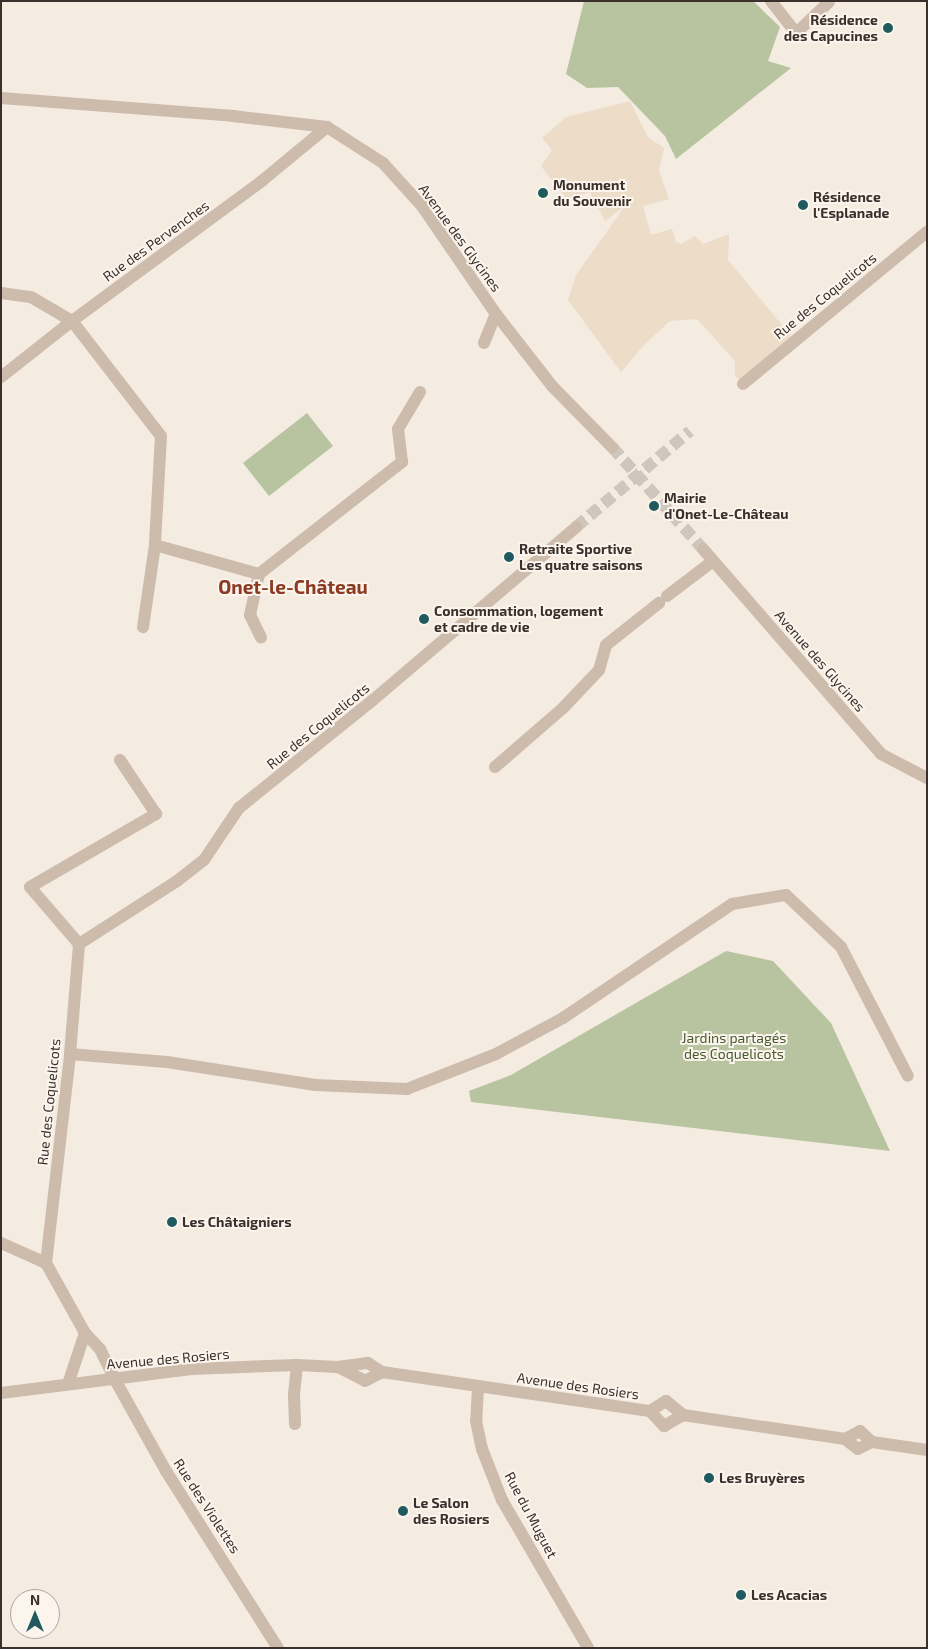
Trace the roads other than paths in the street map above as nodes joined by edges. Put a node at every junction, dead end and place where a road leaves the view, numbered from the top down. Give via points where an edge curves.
1 (771, 1) edge
2 (829, 2) edge
3 (1, 98) edge
4 (327, 127) junction
5 (927, 232) edge
6 (1, 293) edge
7 (496, 314) junction
8 (72, 321) junction
9 (484, 343) dead end
10 (1, 376) edge
11 (743, 384) dead end
12 (420, 392) dead end
13 (612, 448) tunnel mouth
14 (576, 527) tunnel mouth
15 (155, 545) junction
16 (703, 550) tunnel mouth
17 (713, 561) junction
18 (260, 574) junction
19 (143, 626) dead end
20 (261, 638) dead end
21 (120, 760) dead end
22 (495, 767) dead end
23 (927, 778) edge
24 (79, 944) junction
25 (70, 1054) junction
26 (908, 1076) dead end
27 (1, 1243) edge
28 (46, 1262) junction
29 (85, 1333) junction
30 (297, 1365) junction
31 (114, 1378) junction
32 (68, 1384) junction
33 (478, 1387) junction
34 (1, 1393) edge
35 (650, 1411) junction
36 (683, 1415) junction
37 (295, 1424) dead end
38 (927, 1450) edge
39 (278, 1648) edge
40 (588, 1648) edge

1 - 2 street via 796,33
3 - 4 street, Avenue des Glycines via 232,116
4 - 7 street, Avenue des Glycines via 383,163 422,206
4 - 8 street, Rue des Pervenches via 263,180
5 - 11 street, Rue des Coquelicots
6 - 8 street via 31,297
7 - 9 street
7 - 13 street, Avenue des Glycines via 552,386
8 - 10 street, Rue des Pervenches
8 - 15 street via 161,436
12 - 18 street via 398,429 402,462
14 - 24 street, Rue des Coquelicots via 374,700 238,808 204,860
15 - 18 street
15 - 19 street
16 - 17 street, Avenue des Glycines
17 - 22 street via 606,645 599,670 563,708
17 - 23 street, Avenue des Glycines via 881,754
18 - 20 street via 250,615
21 - 24 street via 156,814 30,887
24 - 25 street, Rue des Coquelicots
25 - 26 street via 167,1062 315,1086 407,1089 496,1054 563,1018 732,904 786,895 841,947
25 - 28 street, Rue des Coquelicots
27 - 28 street
28 - 29 street, Rue des Violettes
29 - 31 street, Rue des Violettes via 100,1349
29 - 32 street
30 - 31 street, Avenue des Rosiers via 191,1369
30 - 33 street, Avenue des Rosiers via 338,1367 364,1380 382,1372
30 - 37 street
31 - 32 street, Avenue des Rosiers
31 - 39 street, Rue des Violettes via 166,1472
32 - 34 street, Avenue des Rosiers
33 - 35 street, Avenue des Rosiers
33 - 40 street, Rue du Muguet via 476,1421 502,1500
35 - 36 street, Avenue des Rosiers via 666,1401
35 - 36 street, Avenue des Rosiers via 664,1426
36 - 38 street, Avenue des Rosiers via 845,1439 858,1449 872,1442

